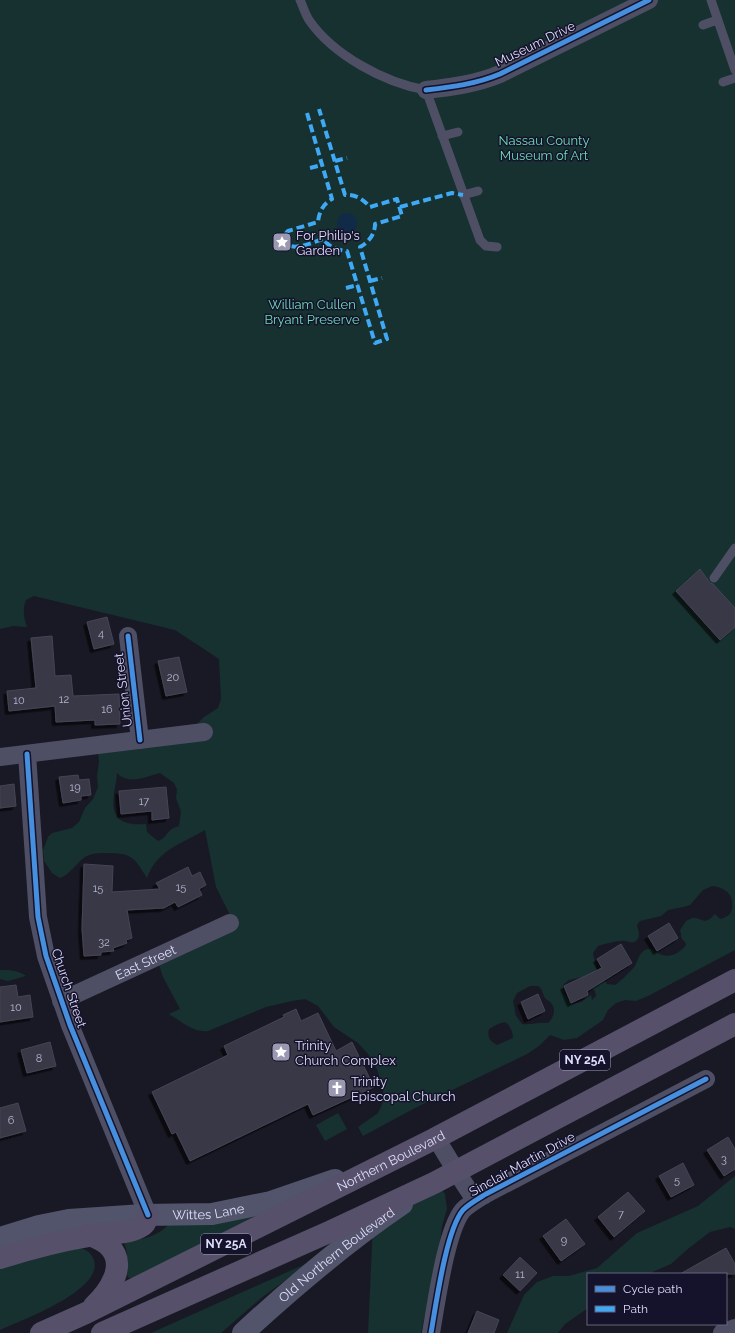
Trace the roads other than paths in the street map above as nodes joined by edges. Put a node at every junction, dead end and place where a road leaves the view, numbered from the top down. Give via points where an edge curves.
1 (300, 0) edge
2 (649, 0) edge
3 (711, 0) edge
4 (718, 20) junction
5 (703, 25) dead end
6 (735, 70) edge
7 (735, 78) edge
8 (723, 82) dead end
9 (426, 90) junction
10 (458, 132) dead end
11 (442, 136) junction
12 (478, 191) dead end
13 (463, 195) junction
14 (497, 247) dead end
15 (735, 548) edge
16 (714, 578) dead end
17 (128, 636) dead end
18 (204, 732) dead end
19 (140, 740) junction
20 (27, 754) junction
21 (0, 758) edge
22 (230, 923) dead end
23 (735, 980) edge
24 (61, 1001) junction
25 (735, 1024) edge
26 (706, 1079) dead end
27 (436, 1138) junction
28 (409, 1152) junction
29 (456, 1171) junction
30 (133, 1180) junction
31 (434, 1183) junction
32 (476, 1200) junction
33 (148, 1215) junction
34 (105, 1217) junction
35 (90, 1235) junction
36 (0, 1238) edge
37 (0, 1258) edge
38 (86, 1313) junction
39 (735, 1328) edge
40 (41, 1333) edge
41 (102, 1333) edge
42 (243, 1333) edge
43 (431, 1333) edge
44 (722, 1333) edge

1 - 9 lane, Museum Drive via 309,19 327,41 350,59 406,86
2 - 9 street, Museum Drive via 500,74 461,86
3 - 4 lane
4 - 5 lane
4 - 6 lane
7 - 8 lane
9 - 11 lane
10 - 11 lane
11 - 13 lane
12 - 13 lane
13 - 14 lane via 480,240 486,246
15 - 16 lane
17 - 19 street, Union Street
18 - 19 street
19 - 20 street
20 - 21 street
20 - 24 street, Church Street via 38,917 46,956
22 - 24 street, East Street
23 - 27 main road, Northern Boulevard / NY 25A
24 - 30 street, Church Street
25 - 29 main road, NY 25A
26 - 32 street, Sinclair Martin Drive
27 - 28 main road, Northern Boulevard / NY 25A
27 - 29 street
28 - 33 main road, Wittes Lane via 271,1202 212,1214
28 - 38 main road, Northern Boulevard / NY 25A
29 - 31 main road, NY 25A
29 - 32 street
30 - 33 street, Church Street
30 - 34 street via 133,1190 128,1203
31 - 41 main road, NY 25A
31 - 42 main road, Old Northern Boulevard via 349,1243
32 - 43 street, Sinclair Martin Drive via 463,1211 456,1222 448,1248
33 - 34 main road, Wittes Lane
33 - 35 main road via 144,1225 134,1230
34 - 36 main road, Wittes Lane via 69,1220
35 - 37 main road via 31,1248
35 - 38 main road via 110,1247 114,1253 116,1266 109,1290
38 - 40 main road, Northern Boulevard / NY 25A
39 - 44 street

